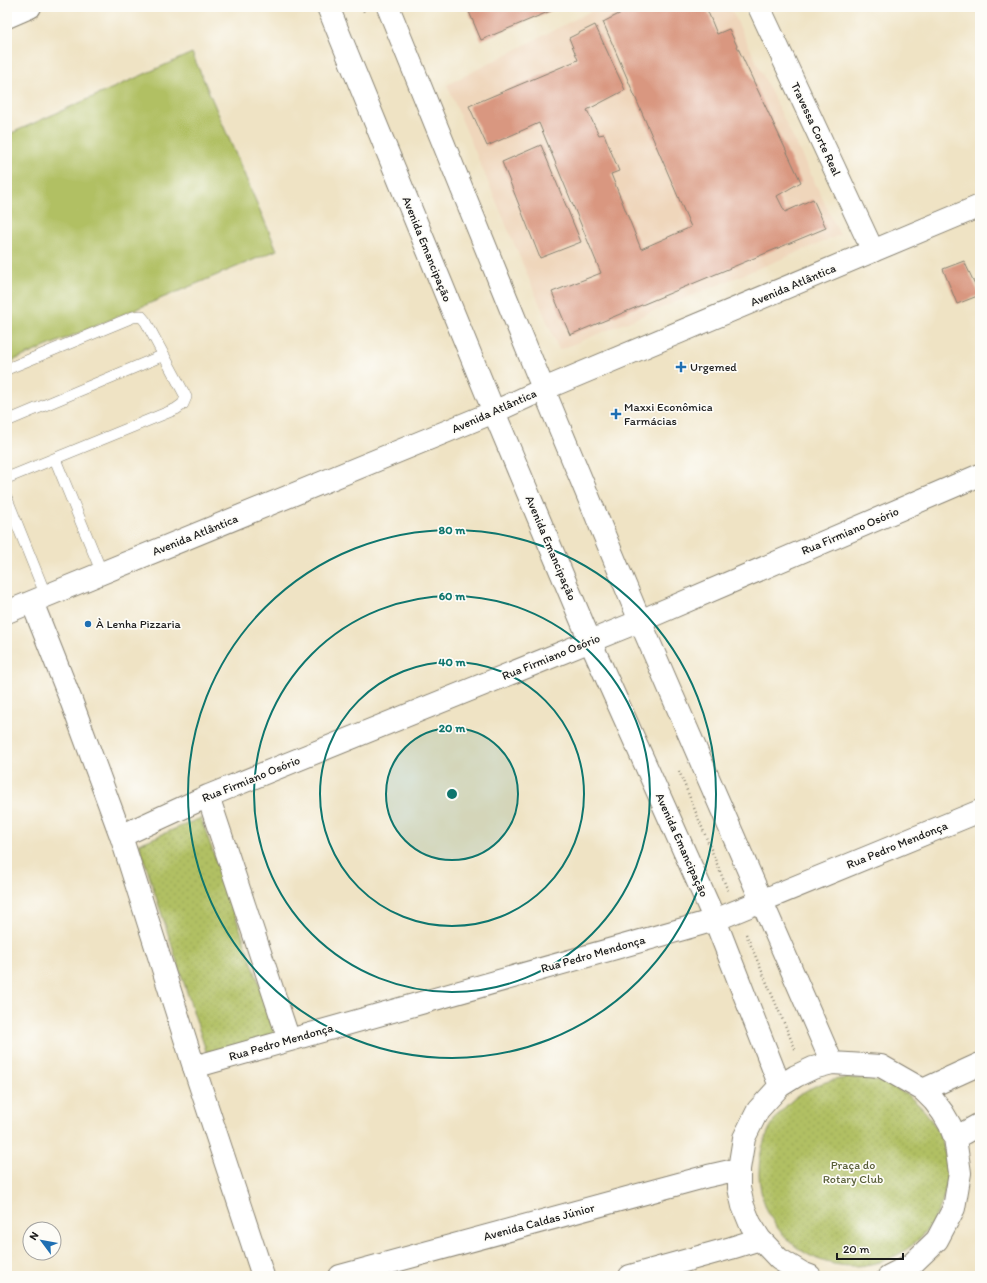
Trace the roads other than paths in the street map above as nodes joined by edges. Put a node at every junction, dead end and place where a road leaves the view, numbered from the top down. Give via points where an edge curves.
1 (30, 7) edge
2 (328, 7) edge
3 (388, 7) edge
4 (759, 7) edge
5 (7, 17) edge
6 (980, 206) edge
7 (873, 251) junction
8 (164, 355) junction
9 (7, 369) edge
10 (544, 389) junction
11 (494, 412) junction
12 (7, 421) edge
13 (55, 458) junction
14 (980, 475) edge
15 (7, 478) edge
16 (7, 499) edge
17 (102, 573) junction
18 (39, 599) junction
19 (7, 612) edge
20 (640, 621) junction
21 (590, 641) junction
22 (208, 796) junction
23 (980, 811) edge
24 (121, 836) junction
25 (762, 900) junction
26 (715, 920) junction
27 (289, 1040) junction
28 (832, 1063) junction
29 (980, 1064) edge
30 (194, 1067) junction
31 (780, 1086) junction
32 (924, 1090) junction
33 (980, 1124) edge
34 (955, 1138) junction
35 (739, 1170) junction
36 (760, 1239) junction
37 (914, 1270) edge
38 (263, 1276) edge
39 (340, 1276) edge
40 (630, 1276) edge
41 (810, 1276) edge
42 (889, 1276) edge

1 - 5 street
2 - 11 street, Avenida Emancipação
3 - 10 street
4 - 7 street, Travessa Corte Real
6 - 7 street, Avenida Atlântica
7 - 10 street, Avenida Atlântica
8 - 9 lane via 141,316 133,317
8 - 12 lane
8 - 13 lane via 186,397 183,404
10 - 11 street, Avenida Atlântica
10 - 20 street
11 - 17 street, Avenida Atlântica
11 - 21 street, Avenida Emancipação
13 - 15 lane
13 - 17 lane
14 - 20 street, Rua Firmiano Osório
16 - 18 lane
17 - 18 street, Avenida Atlântica
18 - 19 street, Avenida Atlântica
18 - 24 street via 72,703
20 - 21 street, Rua Firmiano Osório
20 - 25 street
21 - 22 street, Rua Firmiano Osório
21 - 26 street, Avenida Emancipação
22 - 24 street, Rua Firmiano Osório
22 - 27 street
23 - 25 street, Rua Pedro Mendonça
24 - 30 street
25 - 26 street, Rua Pedro Mendonça
25 - 28 street
26 - 27 street, Rua Pedro Mendonça
26 - 31 street, Avenida Emancipação
27 - 30 street, Rua Pedro Mendonça
28 - 31 street via 813,1068
28 - 32 street via 881,1066
29 - 32 street
30 - 38 street
31 - 35 street via 758,1110 744,1138
32 - 34 street via 943,1113
33 - 34 street
34 - 37 street via 960,1173 954,1208 937,1240
35 - 36 street via 743,1206
35 - 39 street, Avenida Caldas Júnior via 701,1178
36 - 40 street
36 - 41 street via 779,1259
37 - 42 street

